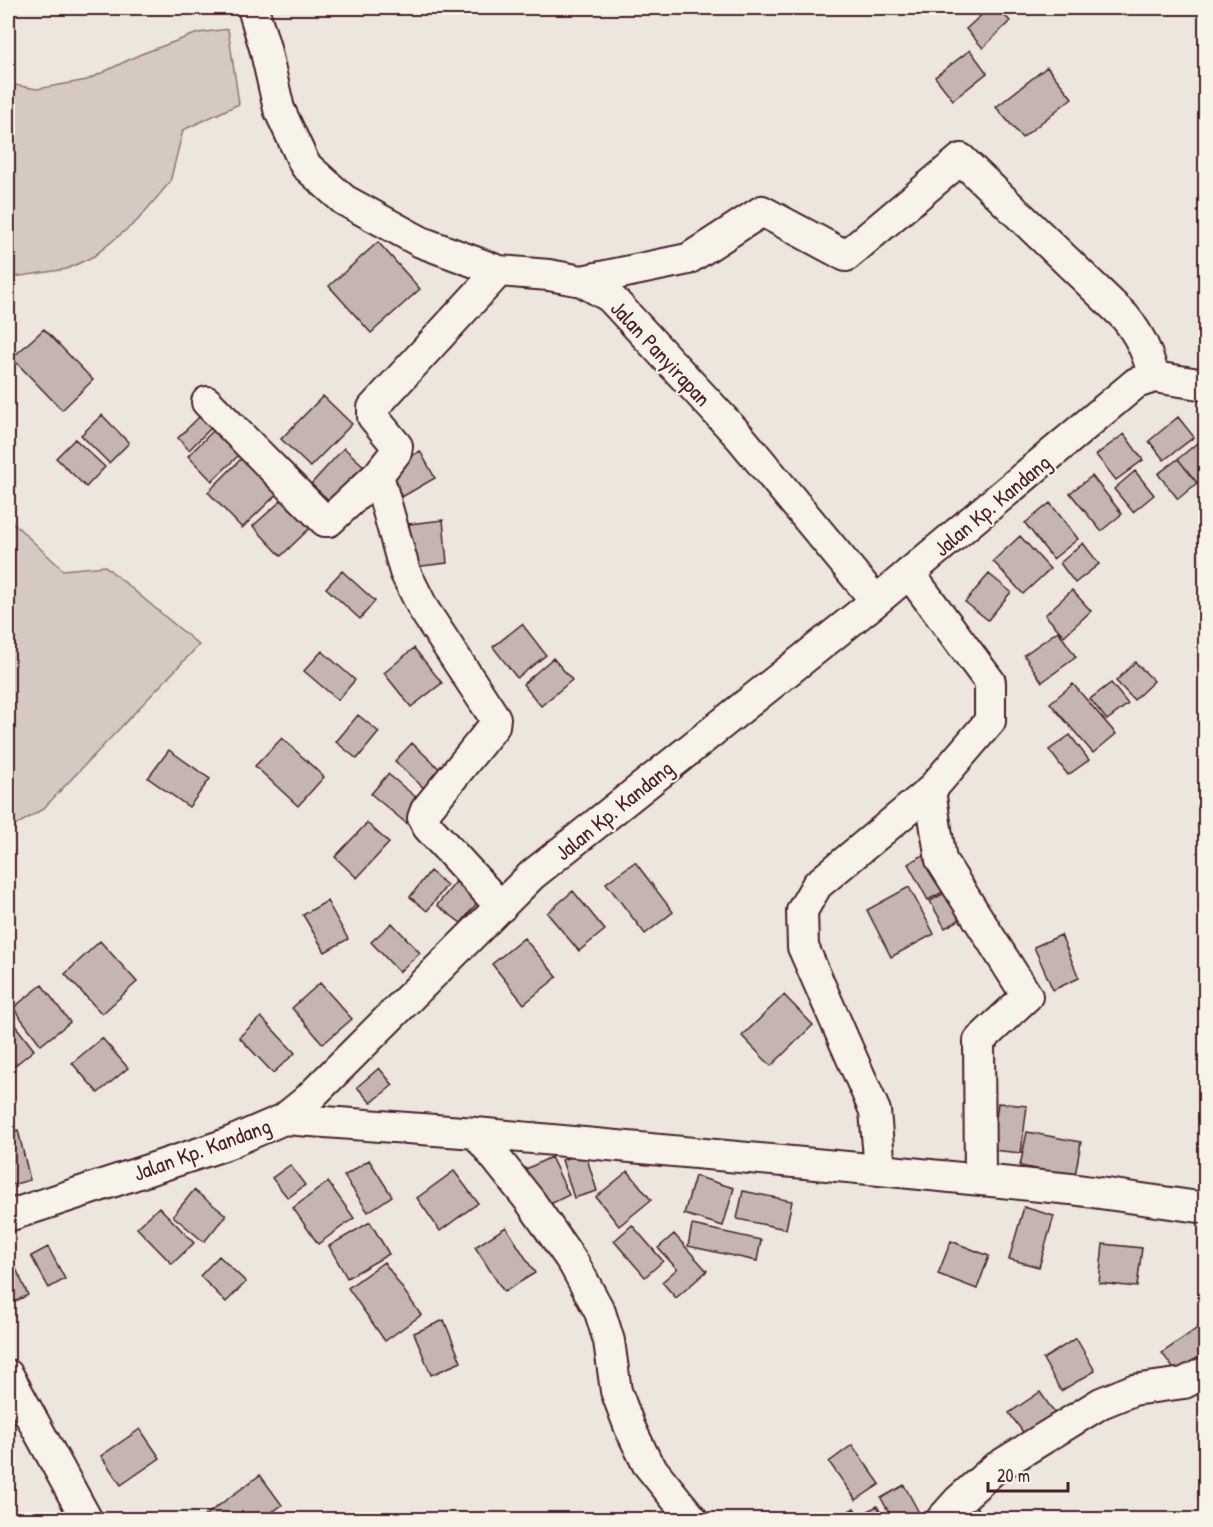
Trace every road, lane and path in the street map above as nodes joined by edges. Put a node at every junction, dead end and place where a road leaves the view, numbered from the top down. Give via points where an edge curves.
1 (253, 8) edge
2 (499, 271) junction
3 (582, 281) junction
4 (1154, 377) junction
5 (1205, 386) edge
6 (207, 402) dead end
7 (378, 475) junction
8 (909, 573) junction
9 (876, 601) junction
10 (930, 791) junction
11 (501, 907) junction
12 (284, 1119) junction
13 (476, 1133) junction
14 (880, 1170) junction
15 (980, 1180) junction
16 (1206, 1208) edge
17 (8, 1216) edge
18 (1206, 1372) edge
19 (8, 1375) edge
20 (87, 1520) edge
21 (693, 1520) edge
22 (941, 1520) edge

1 - 2 street, Jalan Panyirapan via 279,109 305,165 344,200 421,242
2 - 3 street, Jalan Panyirapan
2 - 7 street via 372,408 374,417 397,446
3 - 4 street via 688,259 762,211 846,256 961,159 1125,317 1138,333
3 - 9 street, Jalan Panyirapan via 610,297 667,357 740,437
4 - 5 street
4 - 8 street, Jalan Kp. Kandang via 1136,383
6 - 7 street via 325,521
7 - 11 street via 405,573 424,610 495,718 494,726 423,818
8 - 9 street, Jalan Kp. Kandang
8 - 10 street via 990,682 990,722
9 - 11 street, Jalan Kp. Kandang via 532,875
10 - 14 street via 817,885 802,911 803,947 875,1111
10 - 15 street via 941,860 1027,996 979,1041
11 - 12 street, Jalan Kp. Kandang
12 - 13 street
12 - 17 street, Jalan Kp. Kandang via 224,1145
13 - 14 street
13 - 21 street via 574,1264 600,1312 609,1341 616,1391 630,1428 647,1463
14 - 15 street
15 - 16 street
18 - 22 street via 1184,1383 1133,1390 1101,1402 994,1469
19 - 20 street

